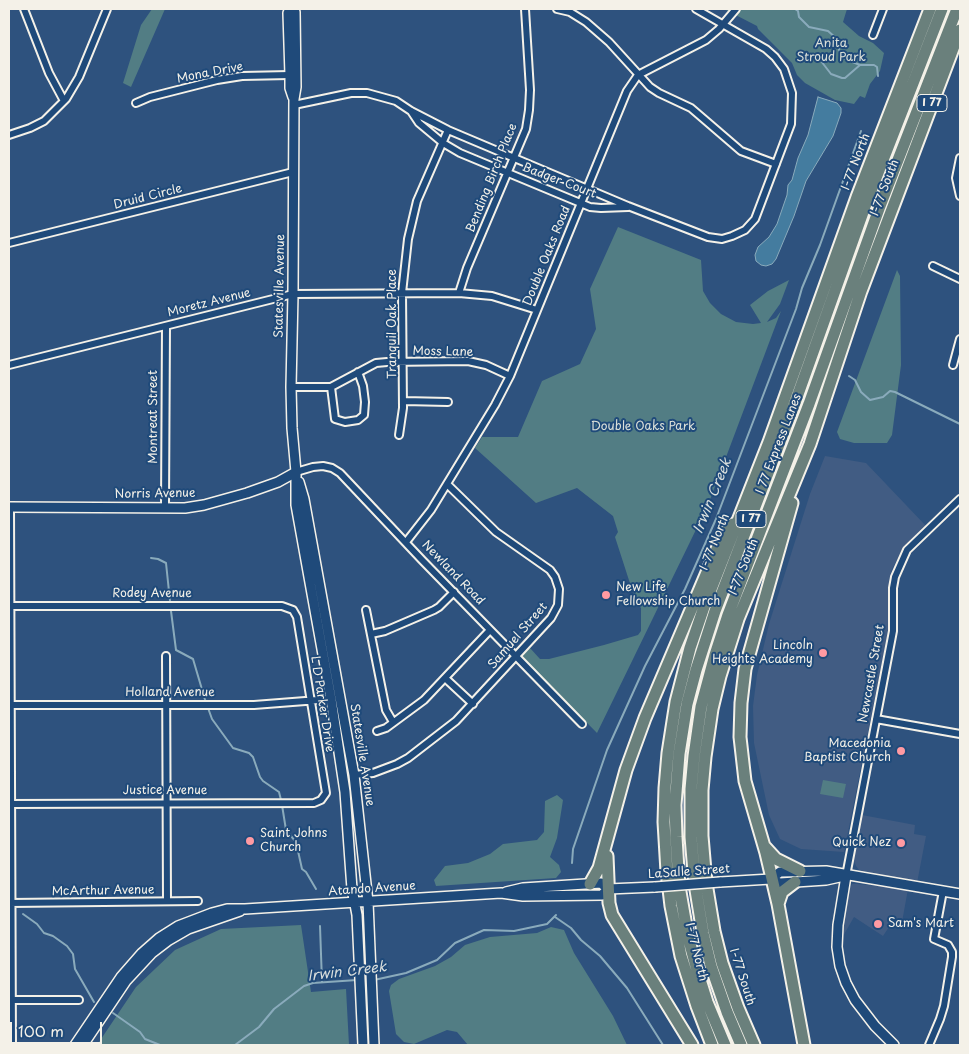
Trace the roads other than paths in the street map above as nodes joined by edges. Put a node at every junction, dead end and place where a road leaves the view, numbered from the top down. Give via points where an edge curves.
1 (24, 9) edge
2 (107, 9) edge
3 (292, 9) edge
4 (525, 9) edge
5 (557, 9) edge
6 (696, 9) edge
7 (736, 9) edge
8 (883, 9) edge
9 (930, 9) edge
10 (942, 9) edge
11 (957, 9) edge
12 (724, 24) junction
13 (960, 30) edge
14 (873, 35) dead end
15 (290, 75) junction
16 (638, 75) junction
17 (64, 101) junction
18 (294, 102) junction
19 (136, 103) dead end
20 (411, 112) junction
21 (448, 130) junction
22 (9, 135) edge
23 (443, 143) junction
24 (514, 158) junction
25 (960, 158) edge
26 (776, 164) junction
27 (293, 172) junction
28 (508, 173) junction
29 (586, 188) junction
30 (960, 196) edge
31 (580, 203) junction
32 (628, 206) junction
33 (9, 243) edge
34 (933, 266) dead end
35 (960, 279) edge
36 (402, 293) junction
37 (459, 293) junction
38 (293, 294) junction
39 (537, 310) junction
40 (166, 326) junction
41 (960, 339) edge
42 (403, 362) junction
43 (9, 365) edge
44 (953, 365) dead end
45 (358, 372) junction
46 (510, 376) junction
47 (291, 387) junction
48 (331, 388) junction
49 (404, 401) junction
50 (448, 402) dead end
51 (399, 434) dead end
52 (810, 444) junction
53 (296, 472) junction
54 (447, 484) junction
55 (960, 499) edge
56 (10, 507) edge
57 (165, 507) junction
58 (740, 517) junction
59 (406, 542) junction
60 (454, 592) junction
61 (10, 606) junction
62 (293, 610) joint
63 (366, 610) dead end
64 (490, 630) junction
65 (371, 634) junction
66 (166, 656) dead end
67 (517, 656) junction
68 (445, 678) junction
69 (331, 699) junction
70 (311, 702) junction
71 (166, 704) junction
72 (473, 704) junction
73 (10, 705) edge
74 (876, 719) junction
75 (394, 722) junction
76 (582, 724) dead end
77 (378, 731) dead end
78 (960, 734) edge
79 (354, 775) junction
80 (321, 800) joint
81 (167, 803) junction
82 (10, 804) edge
83 (606, 847) junction
84 (764, 847) junction
85 (798, 876) junction
86 (846, 876) junction
87 (771, 878) junction
88 (826, 880) junction
89 (590, 884) junction
90 (608, 890) junction
91 (944, 891) junction
92 (500, 893) junction
93 (960, 894) edge
94 (842, 900) junction
95 (167, 901) junction
96 (198, 901) dead end
97 (368, 902) junction
98 (10, 903) edge
99 (354, 903) junction
100 (778, 904) junction
101 (245, 910) junction
102 (10, 1000) edge
103 (79, 1000) dead end
104 (12, 1045) edge
105 (75, 1045) edge
106 (83, 1045) edge
107 (363, 1045) edge
108 (374, 1045) edge
109 (692, 1045) edge
110 (712, 1045) edge
111 (725, 1045) edge
112 (741, 1045) edge
113 (754, 1045) edge
114 (804, 1045) edge
115 (894, 1045) edge
116 (929, 1045) edge

1 - 17 street via 49,73
2 - 17 street via 79,77
3 - 15 main road, Statesville Avenue via 288,13
3 - 18 main road, Statesville Avenue via 296,12
4 - 24 street, Bending Birch Place via 529,110 526,129
5 - 16 street via 570,12 586,22
6 - 12 street
7 - 12 street, Double Oaks Road
8 - 14 street
9 - 58 highway, I-77 North / I 77 via 856,197
10 - 111 highway, I 77 Express Lanes / I 77 via 715,611 687,704 675,805 676,854 688,937 710,1010
11 - 112 highway, I 77 Express Lanes / I 77 via 728,615 701,707 691,789 693,870 712,966
12 - 16 street, Double Oaks Road via 706,40
12 - 26 street via 766,49 779,63 788,81 792,94 791,124
13 - 52 highway, I-77 South / I 77 via 861,290
15 - 18 main road, Statesville Avenue
15 - 19 street, Mona Drive via 229,78
16 - 26 street via 659,93 691,108 741,151
16 - 29 street, Double Oaks Road via 626,91
17 - 22 street via 44,121
18 - 20 street, Badger Court via 366,94 396,101
18 - 27 main road, Statesville Avenue
20 - 21 street, Badger Court
20 - 23 street, Badger Court
21 - 23 street, Tranquil Oak Place
21 - 24 street, Badger Court
23 - 28 street, Badger Court
23 - 36 street, Tranquil Oak Place via 412,218
24 - 28 street, Bending Birch Place
24 - 29 street, Badger Court
25 - 30 street via 956,178
26 - 32 street, Badger Court via 755,219 745,230 722,239 708,237
27 - 33 street, Druid Circle
27 - 38 main road, Statesville Avenue
28 - 31 street, Badger Court
28 - 37 street, Bending Birch Place
29 - 31 street, Double Oaks Road
29 - 32 street, Badger Court
31 - 32 street, Badger Court via 602,208
31 - 39 street, Double Oaks Road
34 - 35 street
36 - 37 street, Moretz Avenue
36 - 38 street, Moretz Avenue
36 - 42 street, Tranquil Oak Place
37 - 39 street, Moretz Avenue via 492,296
38 - 40 street, Moretz Avenue
38 - 47 main road, Statesville Avenue
39 - 46 street, Double Oaks Road
40 - 43 street, Moretz Avenue
40 - 57 street, Montreat Street
41 - 44 street
42 - 45 street, Moss Lane via 376,363
42 - 46 street, Moss Lane via 468,361
42 - 49 street, Tranquil Oak Place
45 - 48 street, Moss Lane
45 - 48 street via 365,402 364,415 358,420 345,422 335,418
46 - 54 street, Double Oaks Road
47 - 48 street
47 - 53 main road, Statesville Avenue
49 - 50 street
49 - 51 street, Tranquil Oak Place
52 - 84 highway via 743,682 742,764
52 - 113 highway, I-77 South / I 77 via 732,639 712,709 703,774 702,836 711,916 727,978
53 - 57 main road, Norris Avenue via 278,482 223,500 185,508
53 - 59 street, Newland Road via 327,466 340,473
53 - 69 main road, Statesville Avenue via 296,505
53 - 79 main road, Statesville Avenue via 304,499
54 - 59 street, Double Oaks Road via 427,517
54 - 67 street, Samuel Street via 496,532 550,570 558,584 560,597 556,611
55 - 74 street, Newcastle Street via 913,543 899,565 893,588 892,631
56 - 57 main road, Norris Avenue
56 - 61 street
58 - 83 highway via 723,535 645,718 614,808
58 - 110 highway, I-77 North / I 77 via 685,667 670,735 665,788 665,855 674,922 691,990
59 - 60 street, Newland Road
60 - 64 street, Newland Road
60 - 65 street via 434,610
61 - 62 street, Rodey Avenue via 282,606
61 - 73 street
62 - 70 street, L D Parker Drive via 297,617
63 - 65 street
64 - 67 street, Newland Road
64 - 68 street
65 - 75 street via 386,710
66 - 71 street
67 - 72 street, Samuel Street
67 - 76 street, Newland Road
68 - 72 street
68 - 75 street via 424,700
69 - 70 street, Holland Avenue
69 - 99 main road, Statesville Avenue
70 - 71 street, Holland Avenue
70 - 80 street, L D Parker Drive via 326,788
71 - 73 street, Holland Avenue
71 - 81 street
72 - 79 street, Samuel Street via 408,758 373,773
73 - 82 street
74 - 78 street
74 - 86 street, Newcastle Street
75 - 77 street
79 - 97 main road, Statesville Avenue
80 - 81 street, Justice Avenue via 314,803
81 - 82 street, Justice Avenue
81 - 95 street
82 - 98 street
83 - 89 highway via 598,872
83 - 90 highway
84 - 85 highway
84 - 87 highway
85 - 86 main road, LaSalle Street via 826,871
85 - 87 main road, LaSalle Street via 780,872
85 - 88 main road, LaSalle Street
85 - 100 highway via 782,892
86 - 88 main road, LaSalle Street
86 - 91 main road, LaSalle Street
86 - 94 main road
87 - 90 main road, LaSalle Street, bridge
87 - 100 highway
88 - 94 main road via 837,886
89 - 90 main road, Atando Avenue via 601,883
89 - 92 main road, Atando Avenue via 523,888
90 - 92 main road, Atando Avenue via 602,895 523,896
90 - 109 highway via 614,918
91 - 93 main road, LaSalle Street
91 - 116 street via 934,939 948,945 952,957 944,1006
92 - 97 main road, Atando Avenue
94 - 115 main road via 837,941 842,975 860,1007
95 - 96 street, McArthur Avenue
95 - 98 street, McArthur Avenue
97 - 99 main road, Atando Avenue
97 - 108 main road, Statesville Avenue
98 - 102 street
99 - 101 main road, Atando Avenue
99 - 107 main road, Statesville Avenue
100 - 114 highway
101 - 105 main road, Atando Avenue via 228,909 198,917 153,943 126,971
101 - 106 main road, Atando Avenue via 194,926 152,953 126,981
102 - 103 street
102 - 104 street

